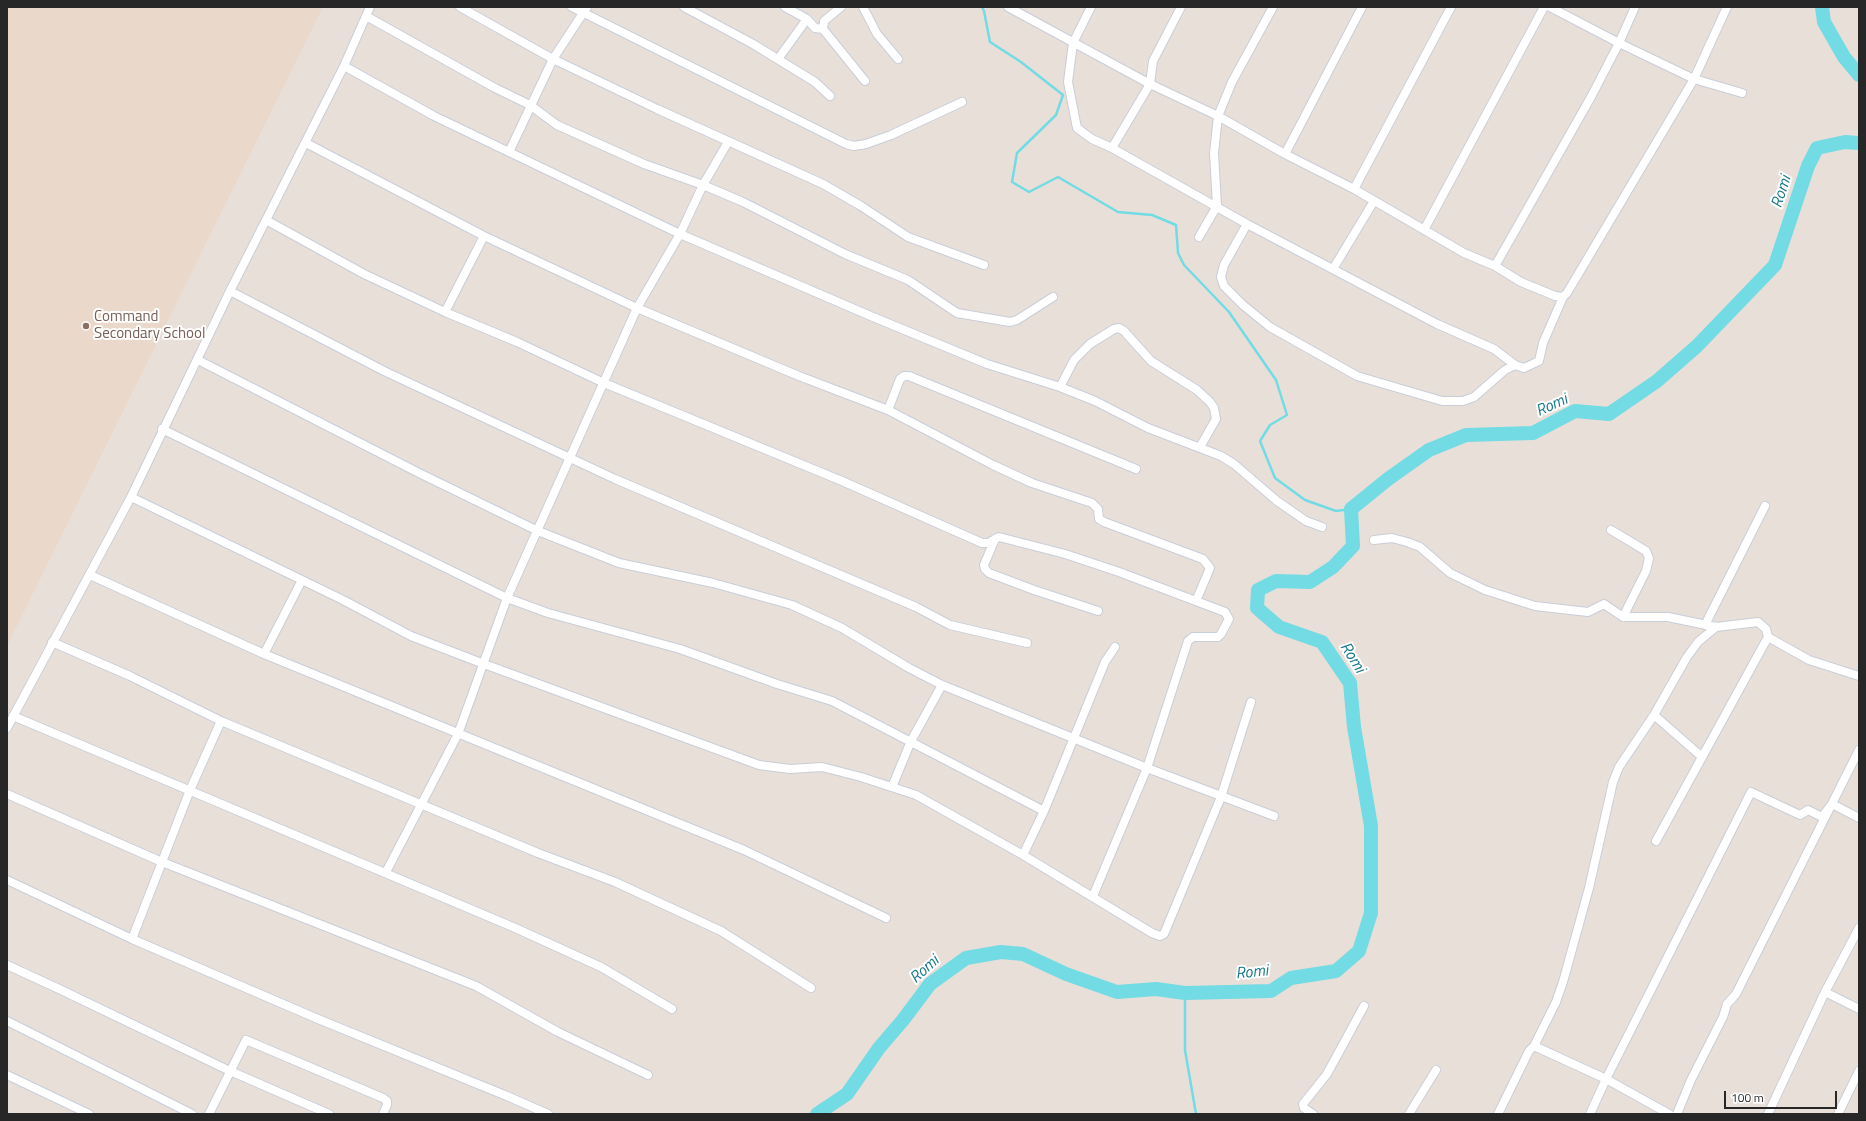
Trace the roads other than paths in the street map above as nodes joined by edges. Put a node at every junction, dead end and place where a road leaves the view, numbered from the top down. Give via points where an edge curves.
1 (370, 7) edge
2 (460, 7) edge
3 (572, 7) edge
4 (684, 7) edge
5 (785, 7) edge
6 (841, 7) edge
7 (863, 7) edge
8 (1008, 7) edge
9 (1091, 7) edge
10 (1181, 7) edge
11 (1273, 7) edge
12 (1362, 7) edge
13 (1451, 7) edge
14 (1544, 7) edge
15 (1550, 7) edge
16 (1635, 7) edge
17 (1727, 7) edge
18 (585, 10) edge
19 (366, 16) junction
20 (807, 19) junction
21 (823, 29) junction
22 (1074, 43) junction
23 (1619, 43) junction
24 (553, 59) junction
25 (778, 59) junction
26 (898, 59) dead end
27 (344, 66) junction
28 (1694, 79) junction
29 (865, 82) dead end
30 (1150, 84) junction
31 (1742, 93) dead end
32 (830, 96) dead end
33 (962, 102) dead end
34 (530, 105) junction
35 (1218, 116) junction
36 (728, 142) junction
37 (306, 143) junction
38 (1112, 148) junction
39 (509, 152) junction
40 (1286, 154) junction
41 (703, 185) junction
42 (1354, 189) junction
43 (1374, 201) junction
44 (1217, 206) junction
45 (266, 220) junction
46 (1247, 224) junction
47 (1424, 230) junction
48 (680, 234) junction
49 (484, 236) junction
50 (1199, 237) dead end
51 (984, 265) dead end
52 (1495, 266) junction
53 (1333, 269) junction
54 (230, 291) junction
55 (1053, 297) dead end
56 (1563, 297) junction
57 (637, 308) junction
58 (445, 312) junction
59 (198, 360) junction
60 (1515, 365) junction
61 (604, 383) junction
62 (1060, 387) junction
63 (888, 410) junction
64 (162, 429) junction
65 (1200, 447) junction
66 (571, 458) junction
67 (1136, 469) dead end
68 (131, 497) junction
69 (1765, 506) dead end
70 (1322, 527) dead end
71 (1611, 530) dead end
72 (538, 531) junction
73 (995, 539) junction
74 (1374, 540) dead end
75 (90, 574) junction
76 (302, 580) junction
77 (507, 598) junction
78 (1196, 601) junction
79 (1098, 611) dead end
80 (1623, 617) junction
81 (1705, 625) junction
82 (1716, 627) junction
83 (1768, 637) junction
84 (52, 642) junction
85 (1028, 643) dead end
86 (1115, 647) dead end
87 (264, 654) junction
88 (484, 664) junction
89 (1859, 676) edge
90 (942, 685) junction
91 (1251, 702) dead end
92 (1654, 715) junction
93 (13, 716) junction
94 (221, 721) junction
95 (7, 728) edge
96 (458, 734) junction
97 (1075, 738) junction
98 (911, 741) junction
99 (1859, 750) edge
100 (1702, 757) junction
101 (1147, 768) junction
102 (892, 787) junction
103 (190, 790) junction
104 (7, 794) edge
105 (1221, 797) junction
106 (423, 804) junction
107 (1832, 804) junction
108 (1044, 811) junction
109 (1274, 816) dead end
110 (1859, 818) edge
111 (1656, 841) dead end
112 (1023, 854) junction
113 (162, 862) junction
114 (386, 872) junction
115 (7, 880) edge
116 (1093, 896) junction
117 (886, 918) dead end
118 (1859, 928) edge
119 (132, 939) junction
120 (7, 965) edge
121 (811, 988) dead end
122 (1825, 992) junction
123 (1364, 1006) dead end
124 (672, 1009) dead end
125 (1859, 1009) edge
126 (7, 1021) edge
127 (1534, 1046) junction
128 (1436, 1070) dead end
129 (230, 1071) junction
130 (1859, 1071) edge
131 (7, 1075) edge
132 (648, 1075) dead end
133 (1606, 1079) junction
134 (181, 1111) edge
135 (89, 1114) edge
136 (192, 1114) edge
137 (209, 1114) edge
138 (329, 1114) edge
139 (383, 1114) edge
140 (548, 1114) edge
141 (1314, 1114) edge
142 (1409, 1114) edge
143 (1498, 1114) edge
144 (1590, 1114) edge
145 (1669, 1114) edge
146 (1677, 1114) edge
147 (1768, 1114) edge
148 (1838, 1114) edge

1 - 19 street
2 - 24 street
3 - 18 street
4 - 25 street
5 - 20 street
6 - 21 street via 824,21
7 - 26 street via 877,34
8 - 22 street
9 - 22 street
10 - 30 street via 1153,61
11 - 35 street via 1232,82
12 - 40 street
13 - 42 street
14 - 47 street
15 - 23 street
16 - 23 street
17 - 28 street
18 - 24 street
18 - 33 street via 854,146 892,135
19 - 27 street
19 - 34 street
20 - 21 street via 815,28
20 - 25 street
21 - 29 street
22 - 30 street
22 - 38 street via 1068,82 1077,128 1092,139
23 - 28 street
23 - 52 street
24 - 34 street
24 - 36 street
25 - 32 street via 814,82
27 - 37 street
27 - 39 street via 434,116
28 - 31 street
28 - 56 street
30 - 35 street
30 - 38 street
34 - 39 street
34 - 41 street via 557,125 644,164
35 - 40 street
35 - 44 street via 1214,153
36 - 41 street
36 - 51 street via 823,184 908,237
37 - 45 street
37 - 49 street
38 - 44 street
39 - 48 street
40 - 42 street
41 - 48 street
41 - 55 street via 743,202 845,254 908,280 957,313 1010,322
42 - 43 street
43 - 47 street
43 - 53 street
44 - 46 street
44 - 50 street
45 - 54 street
45 - 58 street via 364,274
46 - 53 street
46 - 60 street via 1224,266 1221,277 1224,286 1270,327 1357,376 1442,401 1463,401 1474,397 1505,370
47 - 52 street via 1464,253
48 - 57 street
48 - 62 street via 987,364
49 - 57 street
49 - 58 street
52 - 56 street via 1521,282
53 - 60 street via 1437,324 1494,349
54 - 59 street
54 - 66 street via 384,371
56 - 60 street via 1543,343 1539,361 1524,368
57 - 61 street
57 - 63 street via 799,376
58 - 61 street
59 - 64 street
59 - 72 street
61 - 66 street
61 - 73 street via 982,543
62 - 65 street via 1148,428
62 - 65 street via 1074,360 1090,344 1119,328 1151,361 1197,390 1210,402 1216,419
63 - 67 street via 900,379 909,376
63 - 78 street via 1032,483 1092,503 1098,508 1099,519 1104,522 1203,559 1210,568
64 - 68 street
64 - 77 street
65 - 70 street via 1234,464 1277,501 1306,521
66 - 72 street
66 - 85 street via 916,607 950,625
68 - 75 street
68 - 76 street
69 - 81 street
71 - 80 street via 1646,551 1649,558 1646,571
72 - 77 street
72 - 90 street via 619,563 713,582 792,605 842,628
73 - 78 street via 999,537 1064,554
73 - 79 street via 984,565 989,573
74 - 80 street via 1392,538 1420,547 1450,573 1485,590 1528,604 1588,612 1604,604
75 - 84 street
75 - 87 street
76 - 87 street
76 - 88 street via 411,636
77 - 88 street
77 - 98 street via 548,613 680,649 832,701
78 - 101 street via 1225,612 1229,619 1218,637 1193,637 1188,641
80 - 81 street via 1668,617
81 - 82 street
82 - 83 street via 1758,622 1766,629
82 - 92 street via 1698,642
83 - 89 street via 1809,660
83 - 100 street
84 - 93 street
84 - 94 street via 130,676
86 - 97 street via 1105,662
87 - 96 street
88 - 96 street
88 - 102 street via 759,765 790,769 822,768
90 - 97 street
90 - 98 street
91 - 105 street
92 - 100 street
92 - 127 street via 1619,768 1613,782 1589,888 1563,982
93 - 95 street
93 - 103 street
94 - 103 street
94 - 106 street
96 - 106 street
96 - 117 street via 744,850
97 - 101 street
97 - 108 street
98 - 102 street
98 - 108 street
99 - 107 street
100 - 111 street
101 - 105 street
101 - 116 street
102 - 112 street via 916,795
103 - 113 street
103 - 114 street
104 - 113 street
105 - 109 street
105 - 116 street via 1164,934 1160,936 1152,933
106 - 114 street
106 - 121 street via 538,853 615,882 721,931
107 - 110 street
107 - 133 street via 1822,817 1808,810 1800,815 1751,792
107 - 146 street via 1736,994 1727,1004
108 - 112 street
112 - 116 street
113 - 119 street
113 - 132 street via 476,986 558,1032
114 - 124 street via 601,967
115 - 119 street
118 - 122 street
119 - 140 street
120 - 129 street
122 - 125 street
122 - 147 street
123 - 141 street via 1327,1074 1304,1104 1304,1108
126 - 134 street
127 - 133 street
127 - 143 street via 1529,1051
128 - 142 street
129 - 137 street
129 - 138 street
129 - 139 street via 246,1040 383,1098 387,1105
130 - 148 street
131 - 135 street
133 - 144 street
133 - 145 street
134 - 136 street

